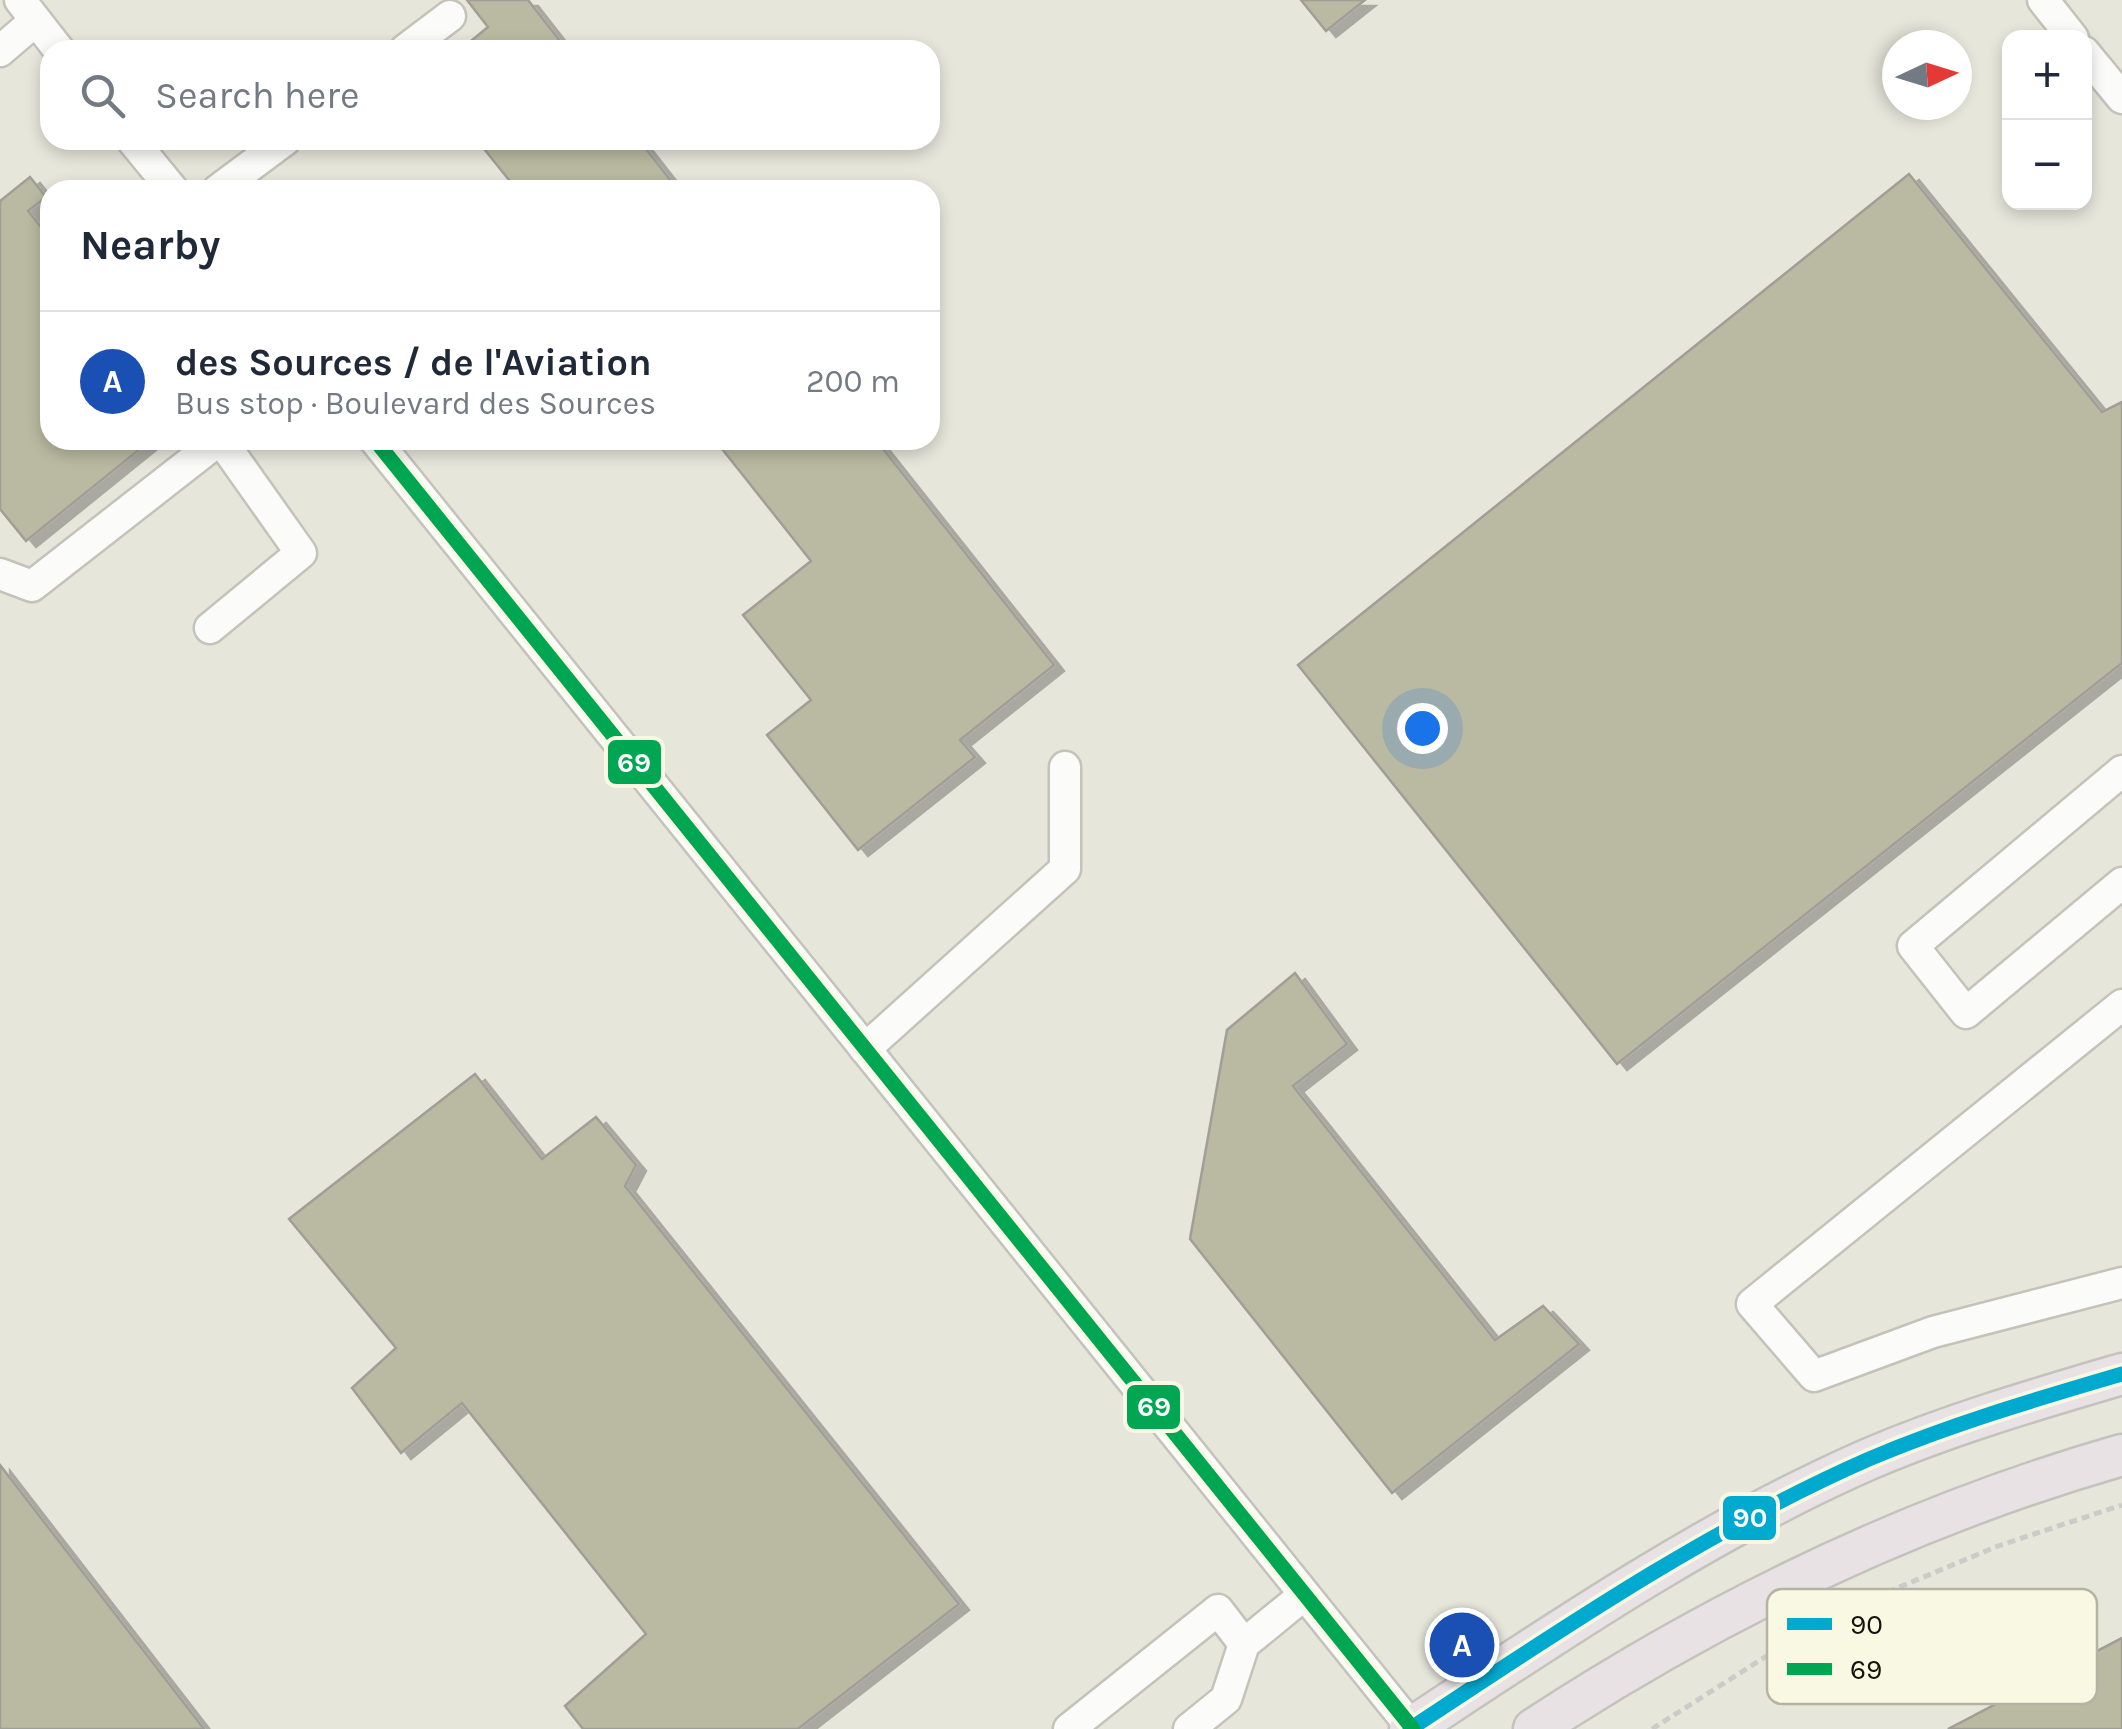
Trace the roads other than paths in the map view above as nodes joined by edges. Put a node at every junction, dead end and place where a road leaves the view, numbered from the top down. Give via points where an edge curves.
1 (2042, 0) edge
2 (28, 10) edge
3 (450, 16) dead end
4 (2066, 30) edge
5 (50, 40) edge
6 (419, 40) edge
7 (0, 51) edge
8 (2092, 62) edge
9 (2122, 98) edge
10 (140, 150) edge
11 (272, 150) edge
12 (164, 180) edge
13 (231, 180) edge
14 (207, 450) edge
15 (227, 450) edge
16 (384, 450) edge
17 (0, 574) edge
18 (210, 628) dead end
19 (1064, 767) dead end
20 (2122, 771) edge
21 (2122, 882) edge
22 (2122, 1005) edge
23 (865, 1049) junction
24 (2122, 1283) edge
25 (2122, 1374) edge
26 (2122, 1455) edge
27 (1779, 1589) edge
28 (1304, 1595) junction
29 (1767, 1595) edge
30 (1244, 1644) junction
31 (1626, 1671) junction
32 (1411, 1728) edge
33 (1068, 1729) edge
34 (1189, 1729) edge
35 (1534, 1729) edge
36 (1582, 1729) edge

1 - 4 street
2 - 5 street
2 - 7 street
3 - 6 street
8 - 9 street
10 - 12 street
11 - 13 street
14 - 17 street via 32,586
15 - 18 street via 301,553
16 - 23 street
19 - 23 street via 1065,869
20 - 21 street via 1913,946 1966,1013
22 - 24 street via 1752,1304 1814,1376 1933,1332
23 - 28 street
25 - 32 main road via 1914,1442 1776,1504 1562,1629
26 - 27 main road via 1961,1508
28 - 30 street
28 - 32 street
29 - 31 main road
30 - 33 street via 1218,1610
30 - 34 street via 1226,1699
31 - 35 main road
31 - 36 main road

